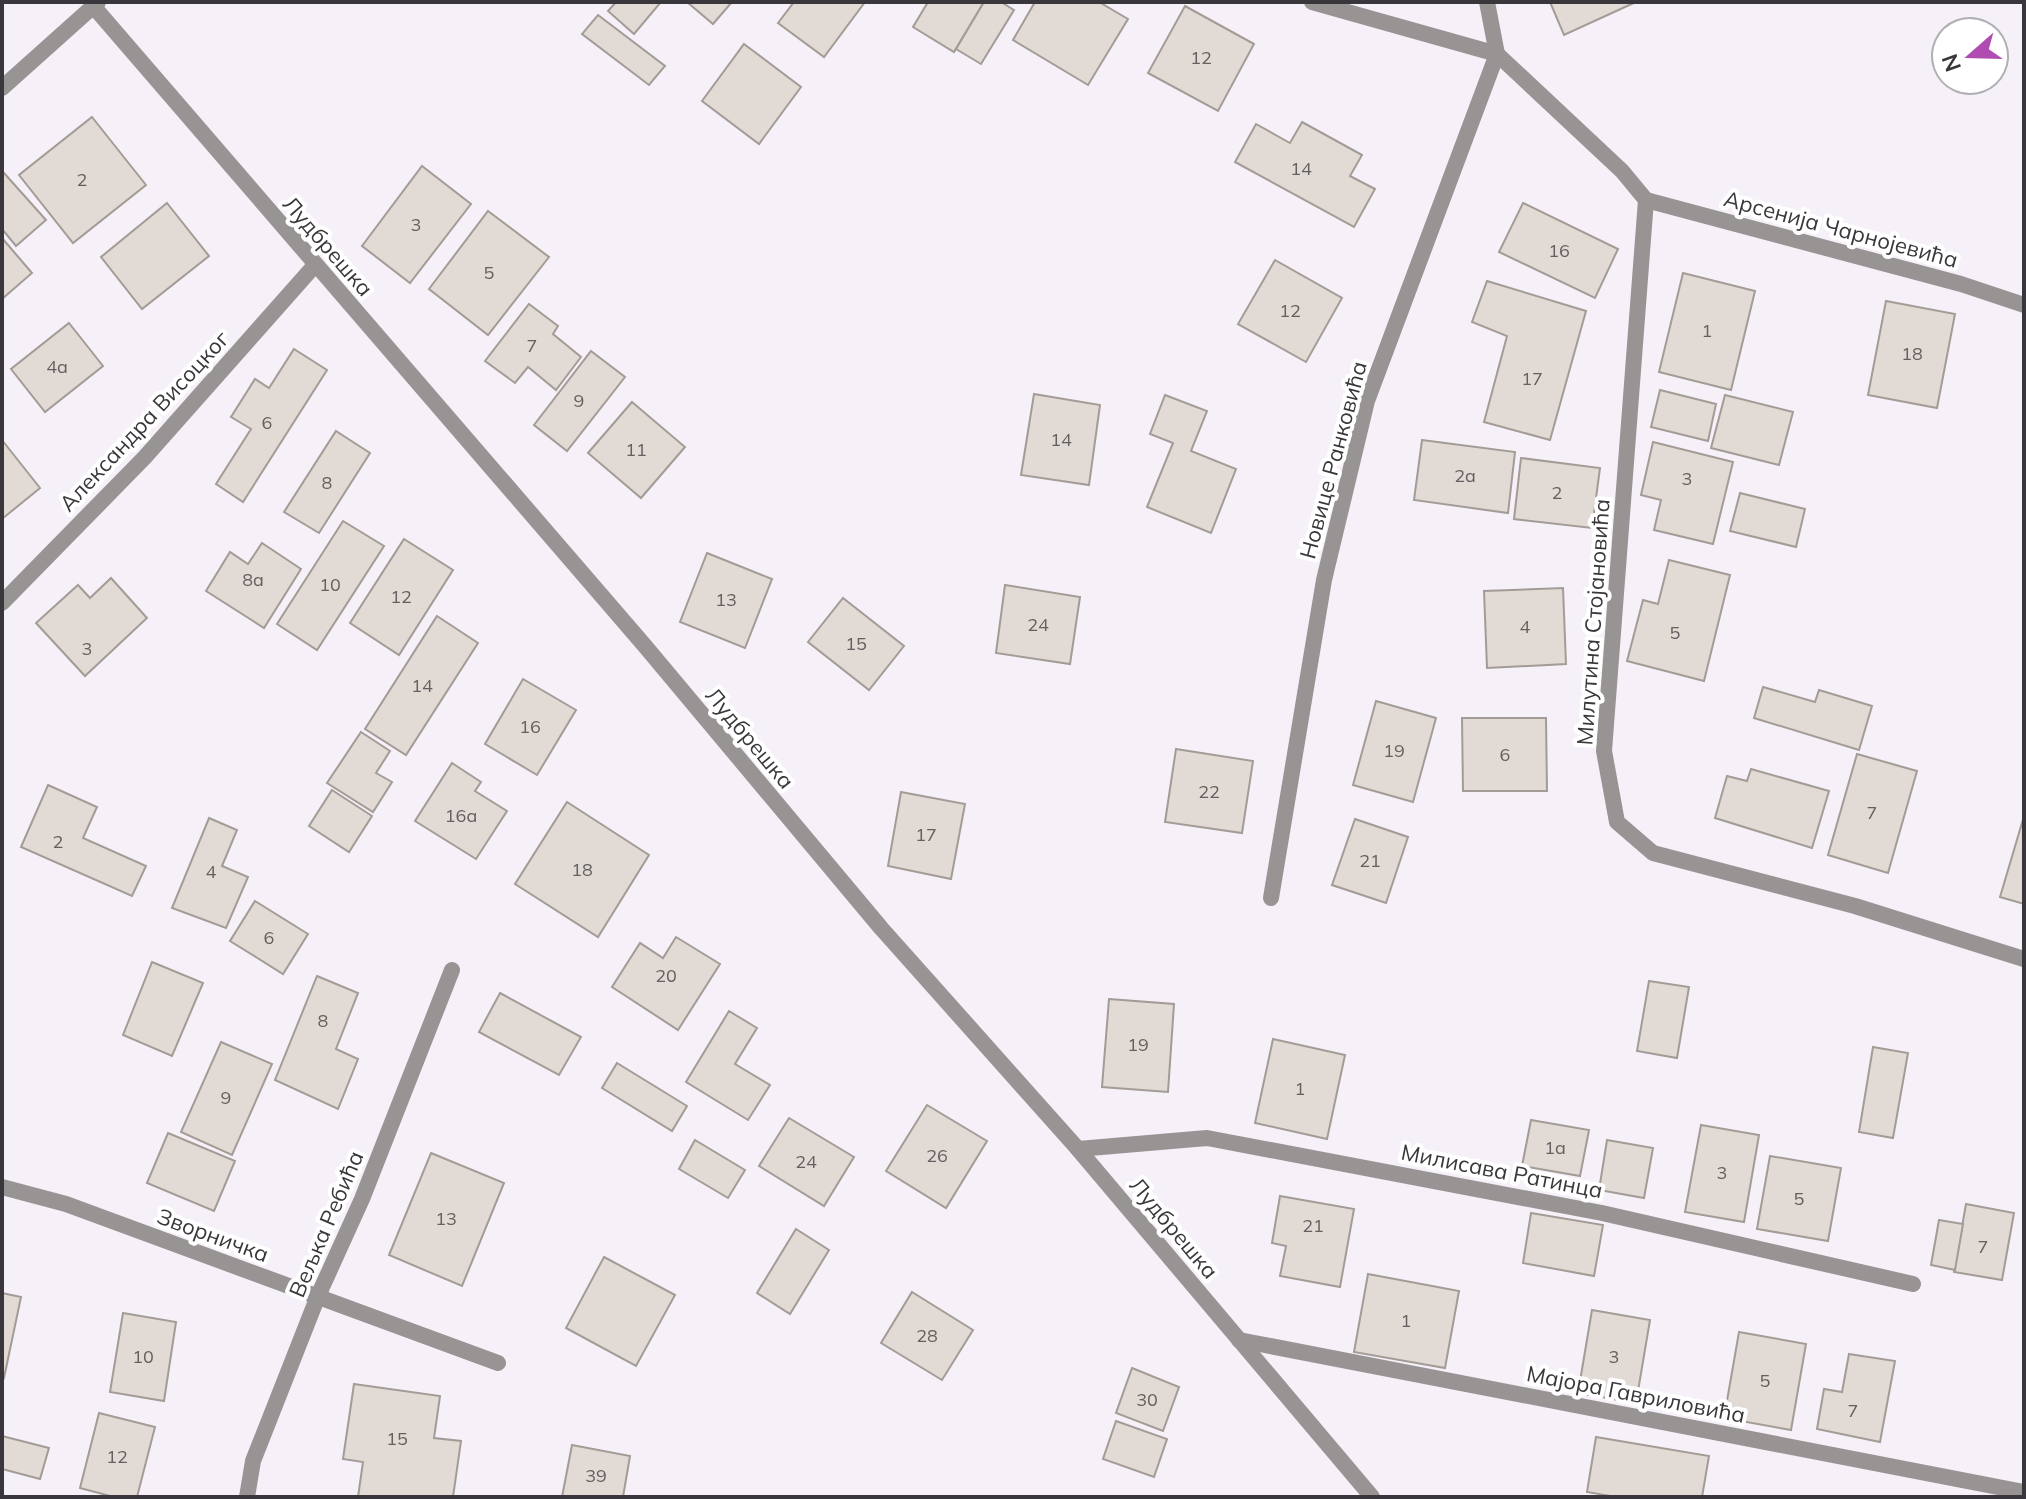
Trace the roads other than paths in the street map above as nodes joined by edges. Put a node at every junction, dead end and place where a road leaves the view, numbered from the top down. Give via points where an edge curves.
1 (1312, 2) edge
2 (1487, 2) edge
3 (96, 5) edge
4 (1497, 54) junction
5 (2, 88) edge
6 (1646, 200) junction
7 (315, 265) junction
8 (2024, 305) edge
9 (2, 603) edge
10 (1271, 898) dead end
11 (2024, 959) edge
12 (452, 970) dead end
13 (1078, 1149) junction
14 (2, 1187) edge
15 (1913, 1284) dead end
16 (318, 1296) junction
17 (1239, 1340) junction
18 (498, 1363) dead end
19 (2024, 1492) edge
20 (247, 1497) edge
21 (1372, 1497) edge

1 - 4 street
2 - 4 street
3 - 5 street
3 - 7 street, Лудбрешка
4 - 6 street
4 - 10 street, Новице Ранковића via 1367,401 1324,580
6 - 8 street, Арсенија Чарнојевића
6 - 11 street, Милутина Стојановића via 1604,751 1617,822 1653,853 1855,906
7 - 9 street, Александра Висоцког via 145,457
7 - 13 street, Лудбрешка via 881,928
12 - 16 street, Вељка Ребића
13 - 15 street, Милисава Ратинца via 1207,1138 1602,1213
13 - 17 street, Лудбрешка
14 - 16 street, Зворничка via 66,1204
16 - 18 street, Зворничка
16 - 20 street, Вељка Ребића via 253,1461
17 - 19 street, Мајора Гавриловића
17 - 21 street, Лудбрешка

